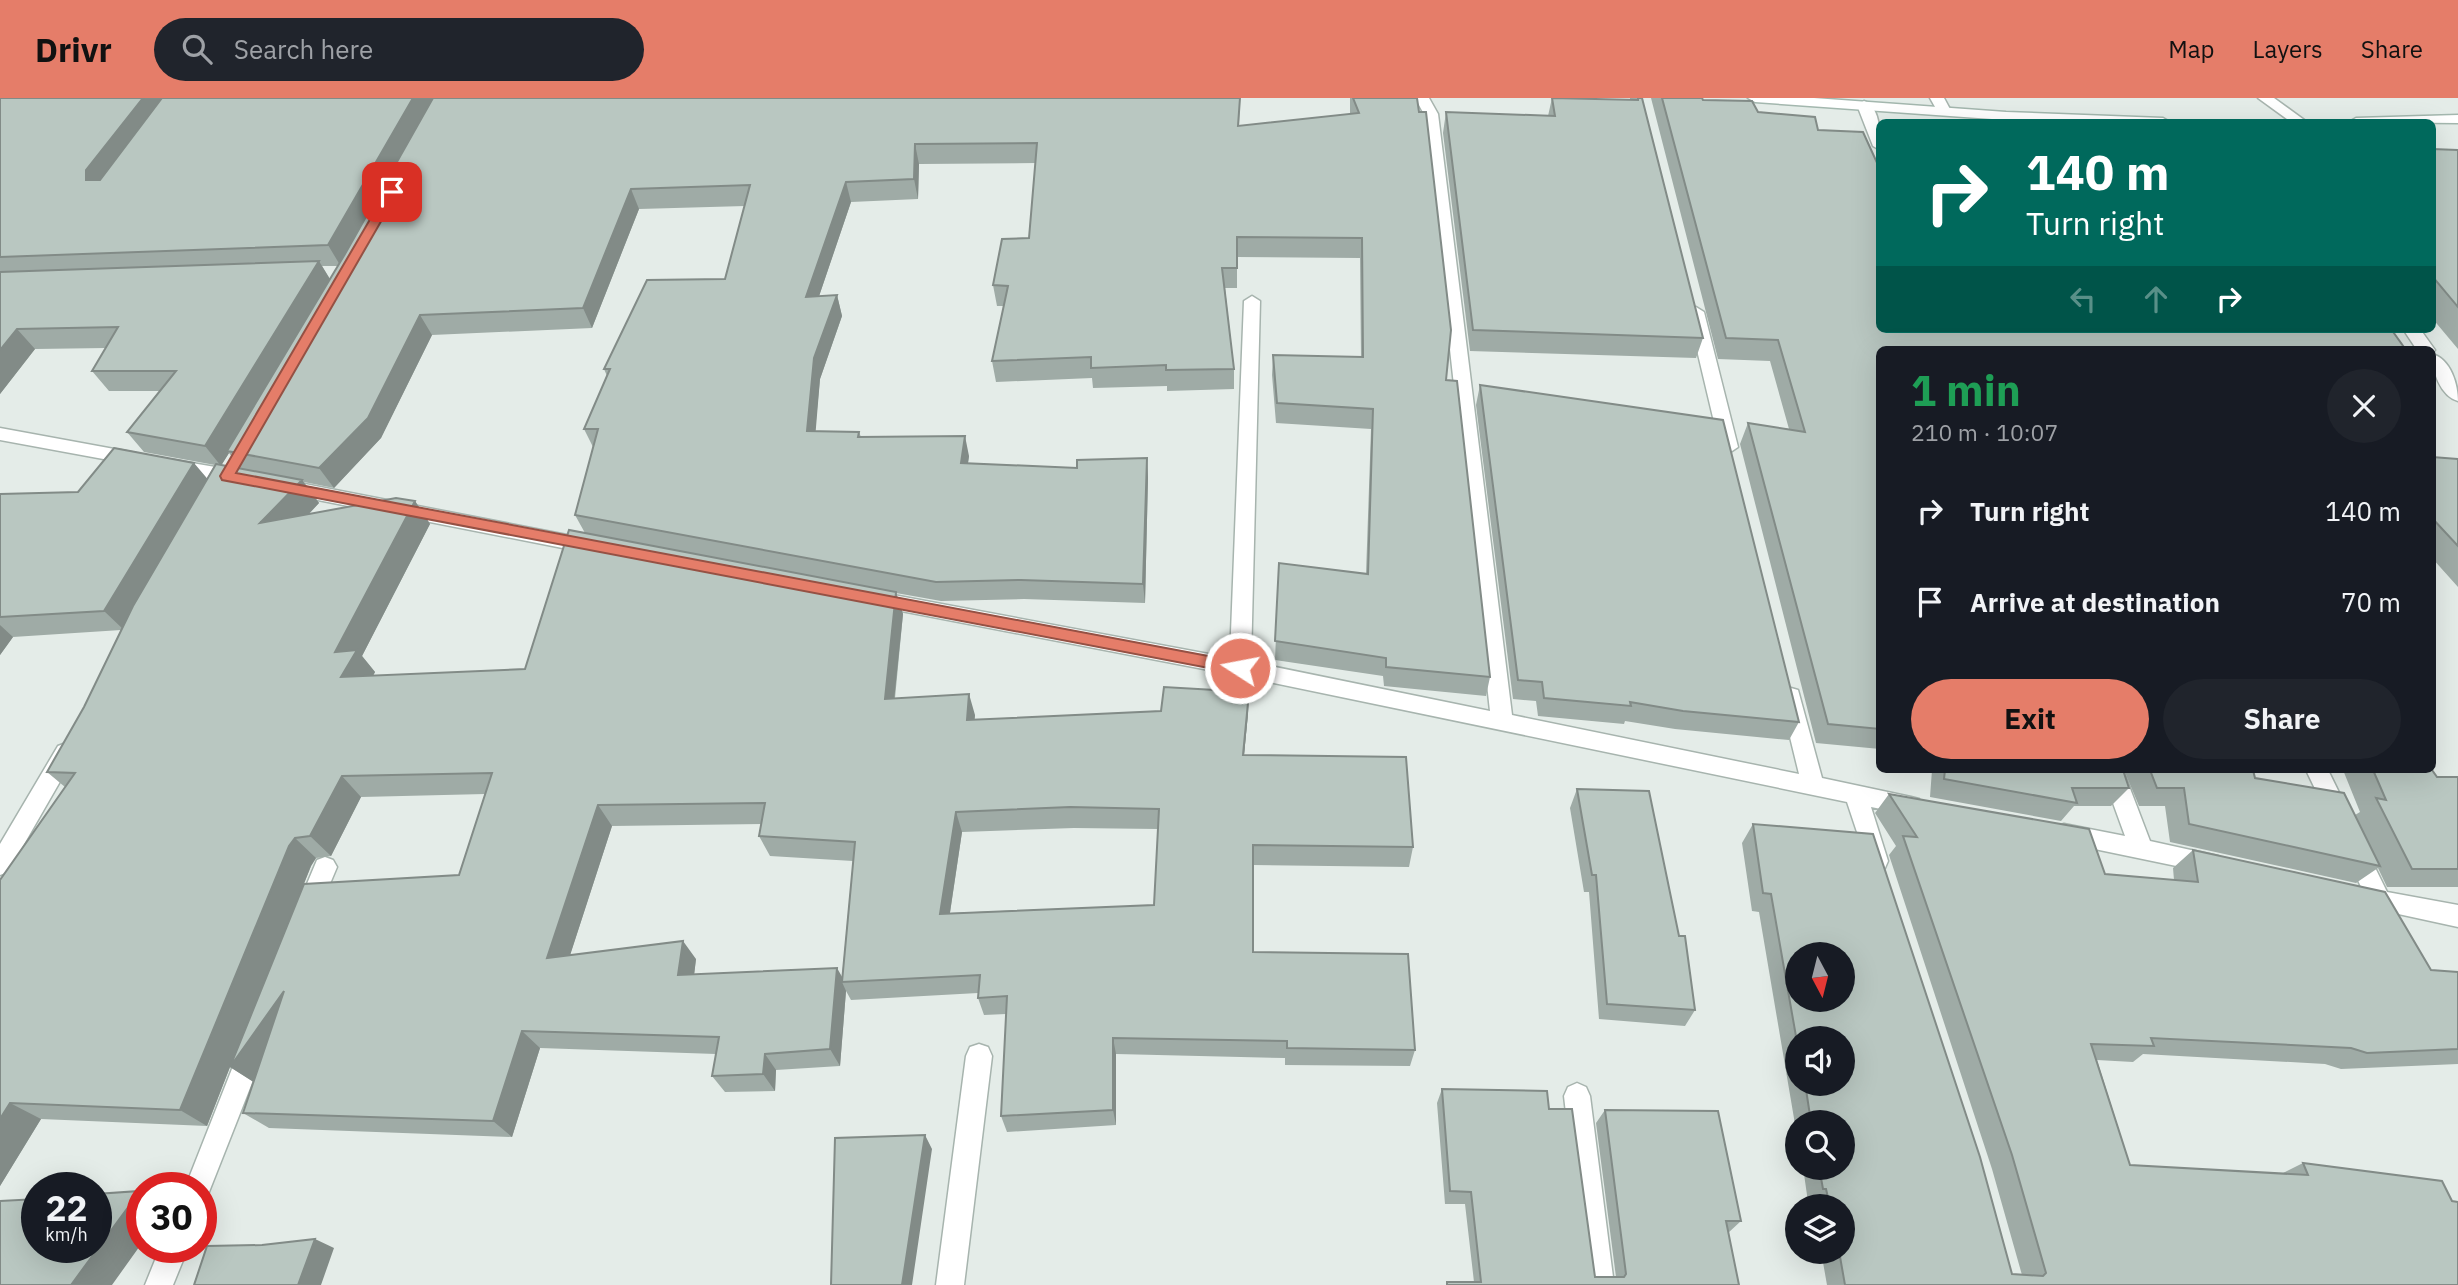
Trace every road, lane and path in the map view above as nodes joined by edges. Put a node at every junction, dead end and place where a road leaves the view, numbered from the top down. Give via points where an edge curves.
1 (1422, 98) edge
2 (1755, 98) edge
3 (2266, 98) edge
4 (1864, 105) junction
5 (1940, 105) edge
6 (2458, 118) edge
7 (2007, 119) edge
8 (2296, 119) edge
9 (2432, 119) edge
10 (1876, 136) edge
11 (1693, 300) edge
12 (1252, 302) dead end
13 (2436, 365) edge
14 (2458, 395) edge
15 (0, 433) edge
16 (241, 452) edge
17 (1733, 462) edge
18 (227, 476) junction
19 (213, 500) edge
20 (611, 550) edge
21 (857, 596) edge
22 (1240, 668) junction
23 (1787, 678) edge
24 (1502, 721) junction
25 (76, 735) edge
26 (2113, 773) edge
27 (2318, 773) edge
28 (1814, 785) junction
29 (1856, 796) junction
30 (1938, 811) edge
31 (2046, 830) edge
32 (2141, 848) junction
33 (0, 865) edge
34 (325, 867) dead end
35 (2234, 869) edge
36 (1885, 886) edge
37 (2340, 893) edge
38 (2380, 902) junction
39 (2458, 916) edge
40 (299, 932) edge
41 (264, 1021) edge
42 (979, 1056) dead end
43 (1577, 1096) dead end
44 (204, 1172) edge
45 (168, 1263) edge
46 (159, 1285) edge
47 (950, 1285) edge
48 (1600, 1285) edge

1 - 24 street via 1431,114
2 - 4 street
3 - 8 street
4 - 5 street
4 - 10 street
5 - 7 street
6 - 9 street
11 - 17 street
12 - 22 street
13 - 14 street
15 - 18 street
16 - 18 street
18 - 19 street
18 - 20 street
21 - 22 street
22 - 24 street
23 - 28 street
24 - 28 street
25 - 33 street
26 - 32 street
27 - 38 street
28 - 29 street
29 - 30 street
29 - 36 street
31 - 32 street
32 - 35 street
34 - 40 street
37 - 38 street
38 - 39 street
41 - 44 street
42 - 47 street
43 - 48 street
45 - 46 street

